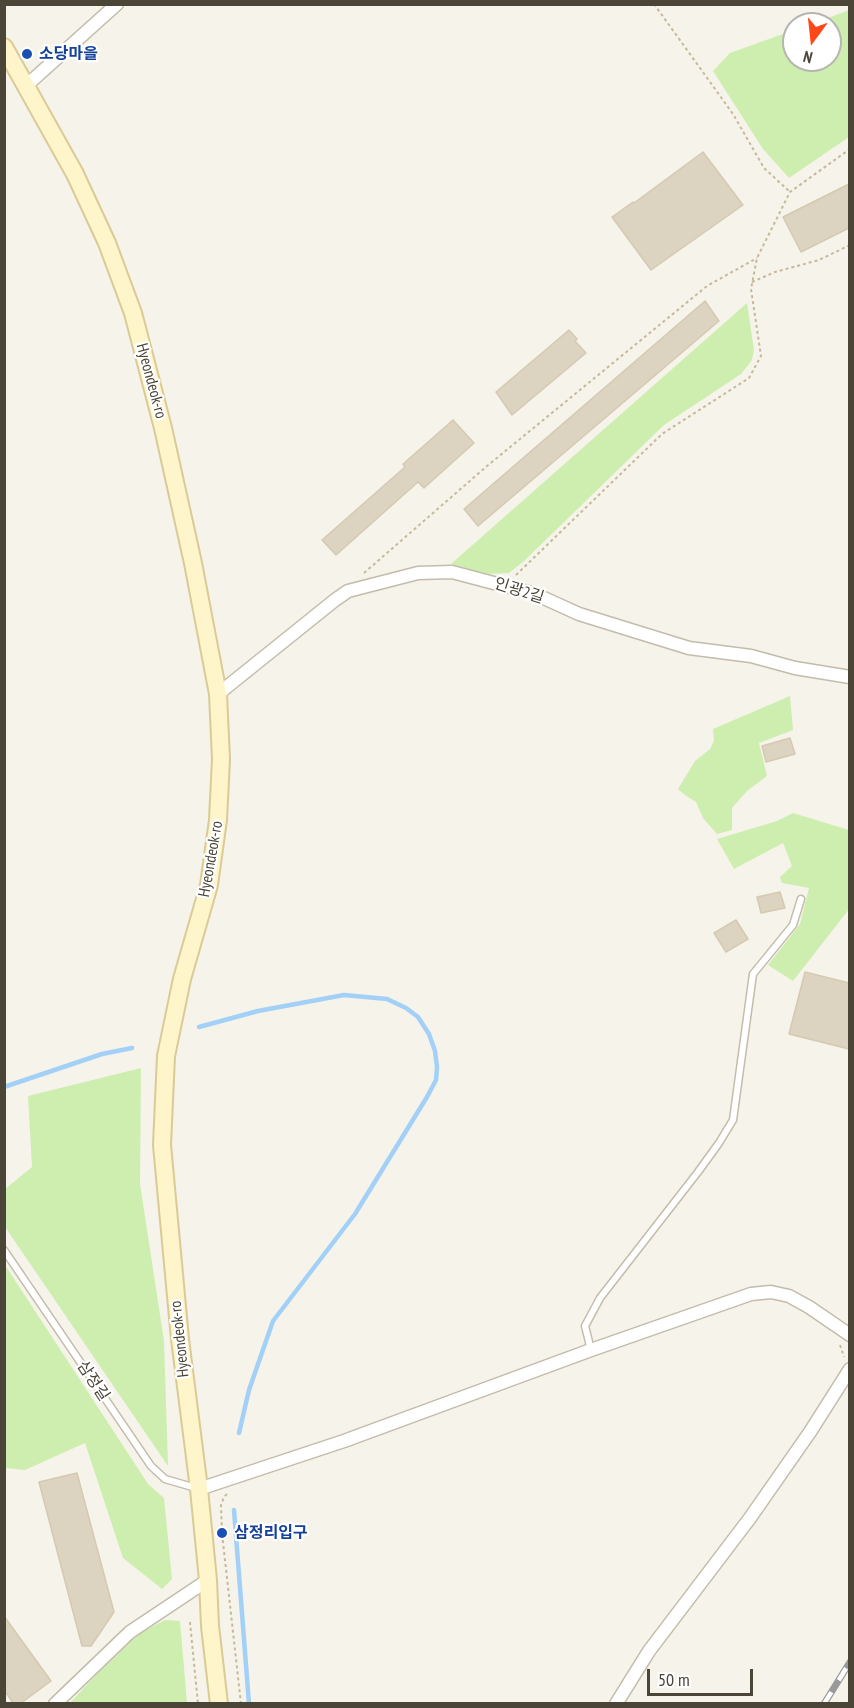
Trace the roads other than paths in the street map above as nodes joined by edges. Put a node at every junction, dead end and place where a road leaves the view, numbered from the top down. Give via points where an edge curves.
1 (117, 4) edge
2 (4, 47) edge
3 (27, 85) junction
4 (849, 677) edge
5 (218, 694) junction
6 (801, 899) dead end
7 (4, 1250) edge
8 (849, 1335) edge
9 (591, 1350) junction
10 (849, 1369) edge
11 (199, 1488) junction
12 (208, 1580) junction
13 (55, 1704) edge
14 (219, 1704) edge
15 (616, 1704) edge

1 - 3 street
2 - 3 main road, Hyeondeok-ro
3 - 5 main road, Hyeondeok-ro via 75,174 133,313 193,563
4 - 5 street, 인광2길 via 689,648 579,614 535,594 452,572 418,573 348,591
5 - 11 main road, Hyeondeok-ro via 218,820 209,885 182,979 166,1056 162,1145
6 - 9 lane via 793,925 753,974 733,1120 720,1143 600,1298 585,1326
7 - 11 lane, 삼정길 via 151,1466 165,1479
8 - 9 street via 789,1296 771,1292 741,1297
9 - 11 street via 344,1441
10 - 15 street via 750,1518 649,1651
11 - 12 main road, Hyeondeok-ro
12 - 13 street via 130,1632
12 - 14 main road, Hyeondeok-ro

